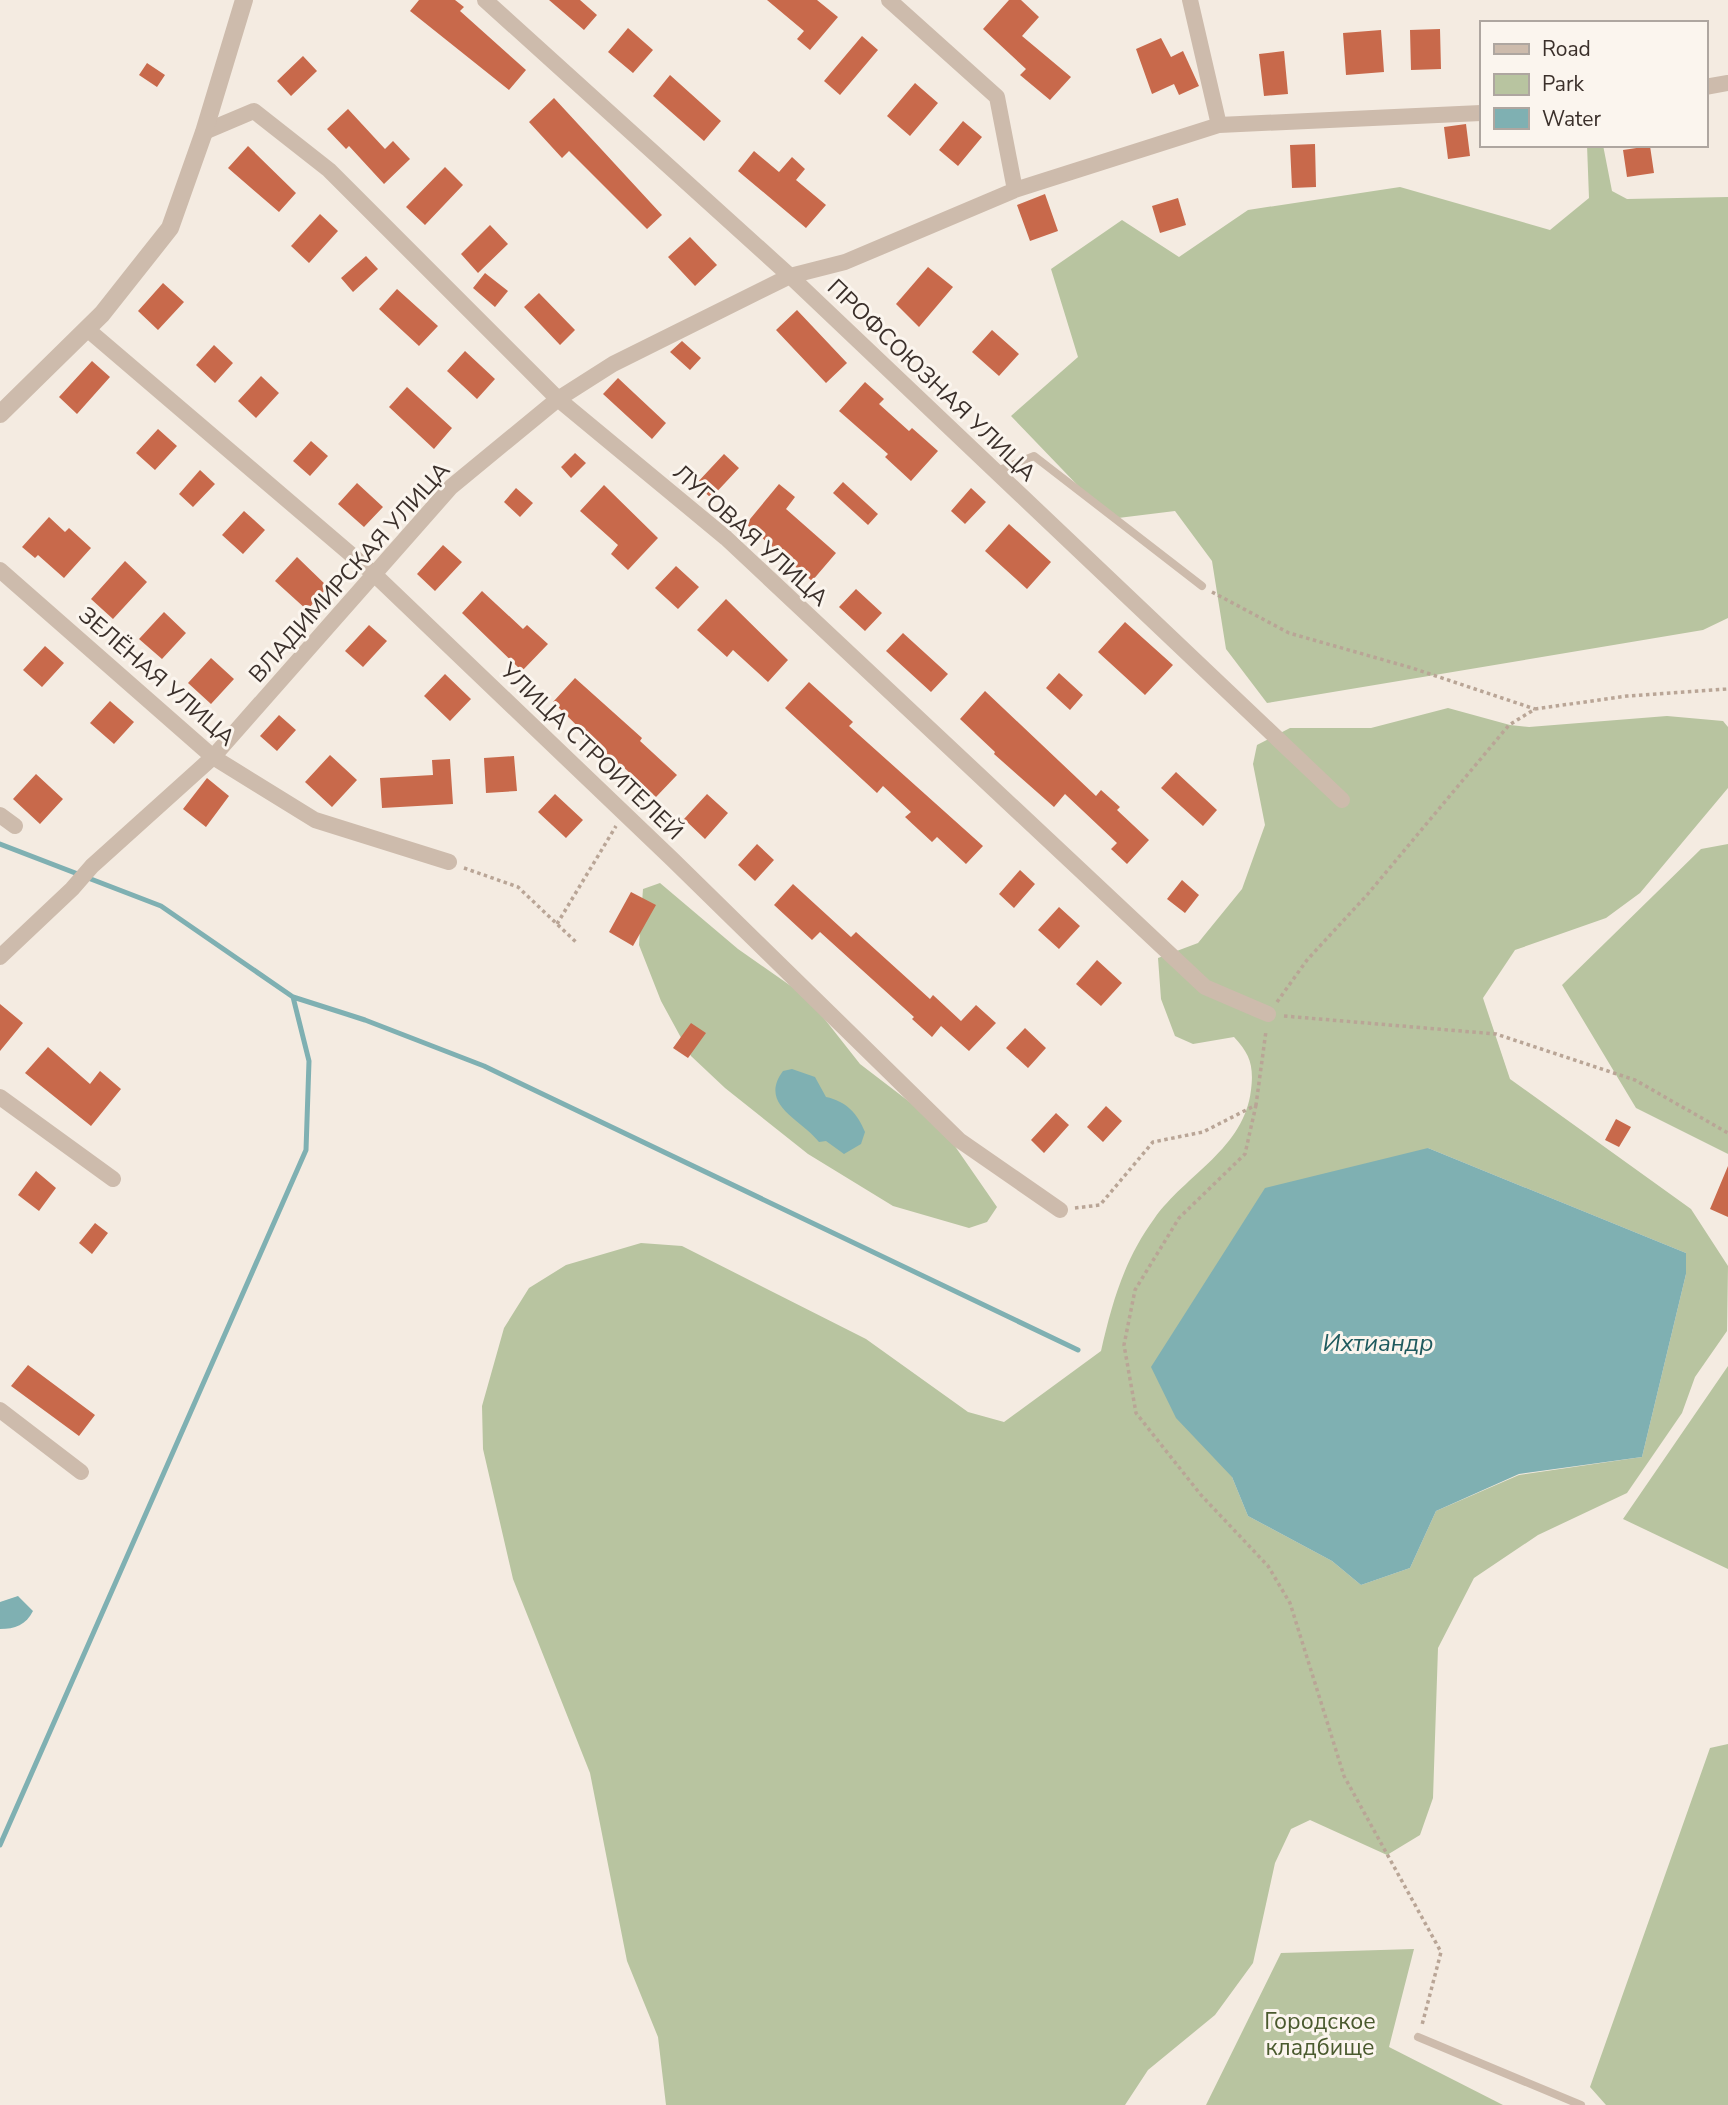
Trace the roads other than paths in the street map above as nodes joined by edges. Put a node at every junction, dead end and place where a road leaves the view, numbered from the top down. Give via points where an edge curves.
1 (244, 0) edge
2 (485, 0) edge
3 (889, 0) edge
4 (1191, 0) edge
5 (1728, 83) edge
6 (1707, 87) edge
7 (1480, 113) edge
8 (1219, 125) junction
9 (204, 132) junction
10 (1015, 190) junction
11 (790, 276) junction
12 (87, 329) junction
13 (558, 399) junction
14 (0, 414) edge
15 (996, 472) junction
16 (0, 570) edge
17 (374, 575) junction
18 (1202, 586) road end
19 (213, 757) junction
20 (1342, 800) dead end
21 (0, 815) edge
22 (15, 826) dead end
23 (449, 862) road end
24 (0, 957) edge
25 (1268, 1014) road end
26 (0, 1097) edge
27 (113, 1179) dead end
28 (1060, 1210) road end
29 (0, 1410) edge
30 (81, 1472) dead end
31 (1418, 2037) road end
32 (1581, 2105) edge

1 - 9 street
2 - 11 street, ПРОФСОЮЗНАЯ УЛИЦА
3 - 10 street via 997,97
4 - 8 street
5 - 6 street
7 - 8 street, ВЛАДИМИРСКАЯ УЛИЦА
8 - 10 street, ВЛАДИМИРСКАЯ УЛИЦА
9 - 12 street via 170,228
9 - 13 street, ЛУГОВАЯ УЛИЦА via 254,111 329,170
10 - 11 street, ВЛАДИМИРСКАЯ УЛИЦА via 845,262
11 - 13 street, ВЛАДИМИРСКАЯ УЛИЦА via 613,365
11 - 15 street, ПРОФСОЮЗНАЯ УЛИЦА
12 - 14 street
12 - 17 street, УЛИЦА СТРОИТЕЛЕЙ
13 - 17 street, ВЛАДИМИРСКАЯ УЛИЦА via 451,487
13 - 25 street, ЛУГОВАЯ УЛИЦА via 726,538 1205,987
15 - 18 lane via 1034,456
15 - 20 street, ПРОФСОЮЗНАЯ УЛИЦА
16 - 19 street, ЗЕЛЁНАЯ УЛИЦА
17 - 19 street, ВЛАДИМИРСКАЯ УЛИЦА
17 - 28 street, УЛИЦА СТРОИТЕЛЕЙ via 959,1140
19 - 23 street, ЗЕЛЁНАЯ УЛИЦА via 315,820
19 - 24 street, ВЛАДИМИРСКАЯ УЛИЦА
21 - 22 street
26 - 27 street
29 - 30 street
31 - 32 lane

